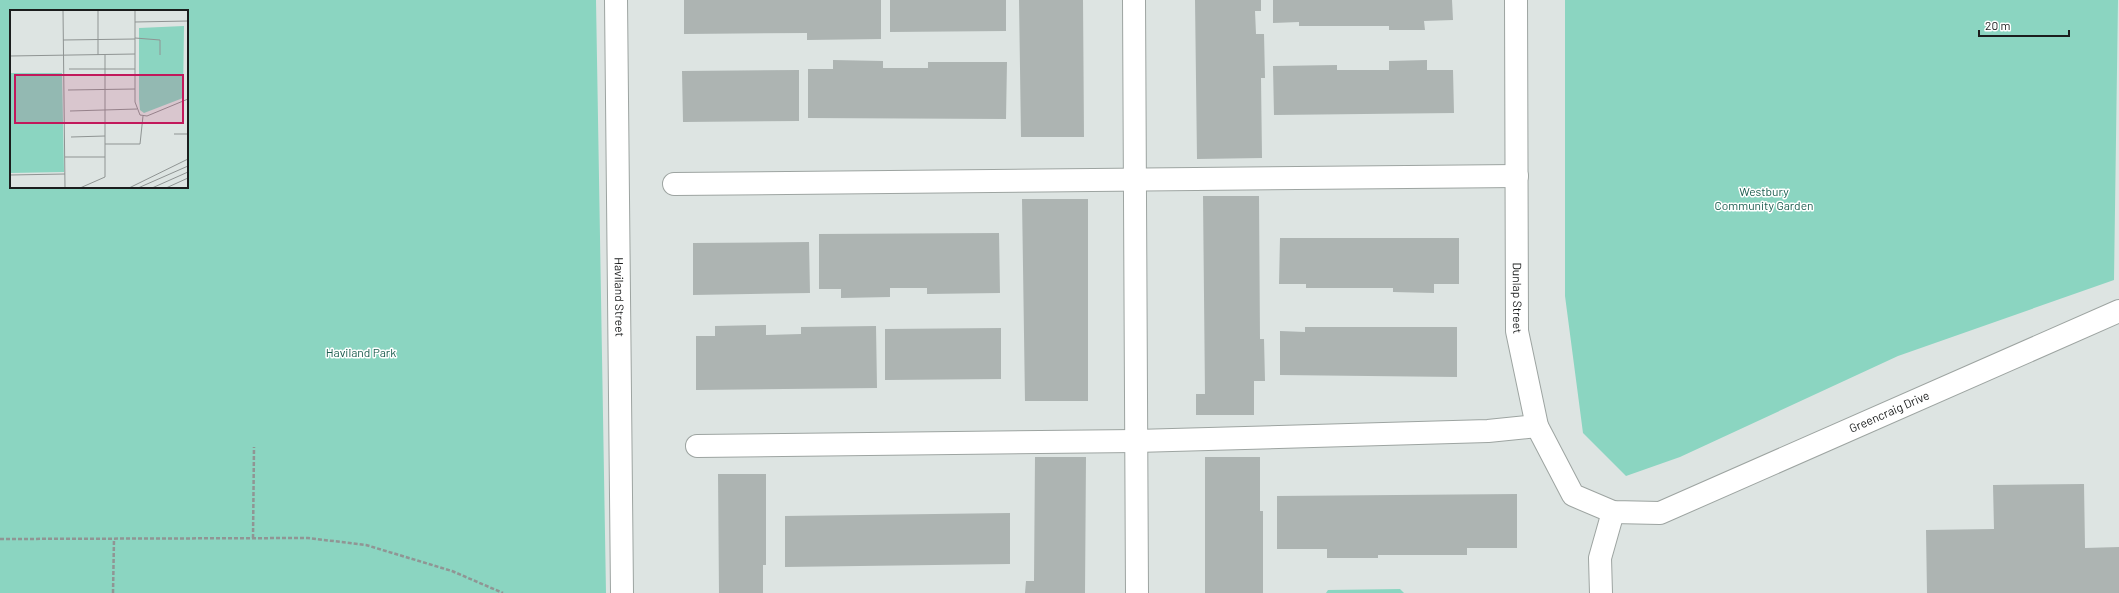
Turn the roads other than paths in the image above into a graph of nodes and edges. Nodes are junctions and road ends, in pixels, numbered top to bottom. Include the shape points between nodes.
1 (616, 0) edge
2 (1134, 0) edge
3 (1516, 0) edge
4 (1517, 176) junction
5 (1135, 179) junction
6 (674, 184) dead end
7 (2118, 318) edge
8 (1537, 426) junction
9 (1136, 441) junction
10 (697, 446) dead end
11 (1613, 512) junction
12 (1660, 513) joint
13 (622, 593) edge
14 (1137, 593) edge
15 (1601, 593) edge

1 - 13 street, Haviland Street
2 - 5 street
3 - 4 street, Dunlap Street
4 - 5 street
4 - 8 street, Dunlap Street via 1517,331
5 - 6 street
5 - 9 street
7 - 12 street, Greencraig Drive
8 - 9 street via 1480,431
8 - 11 street, Dunlap Street via 1573,495
9 - 10 street
9 - 14 street
11 - 12 street, Dunlap Street
11 - 15 street via 1600,558

